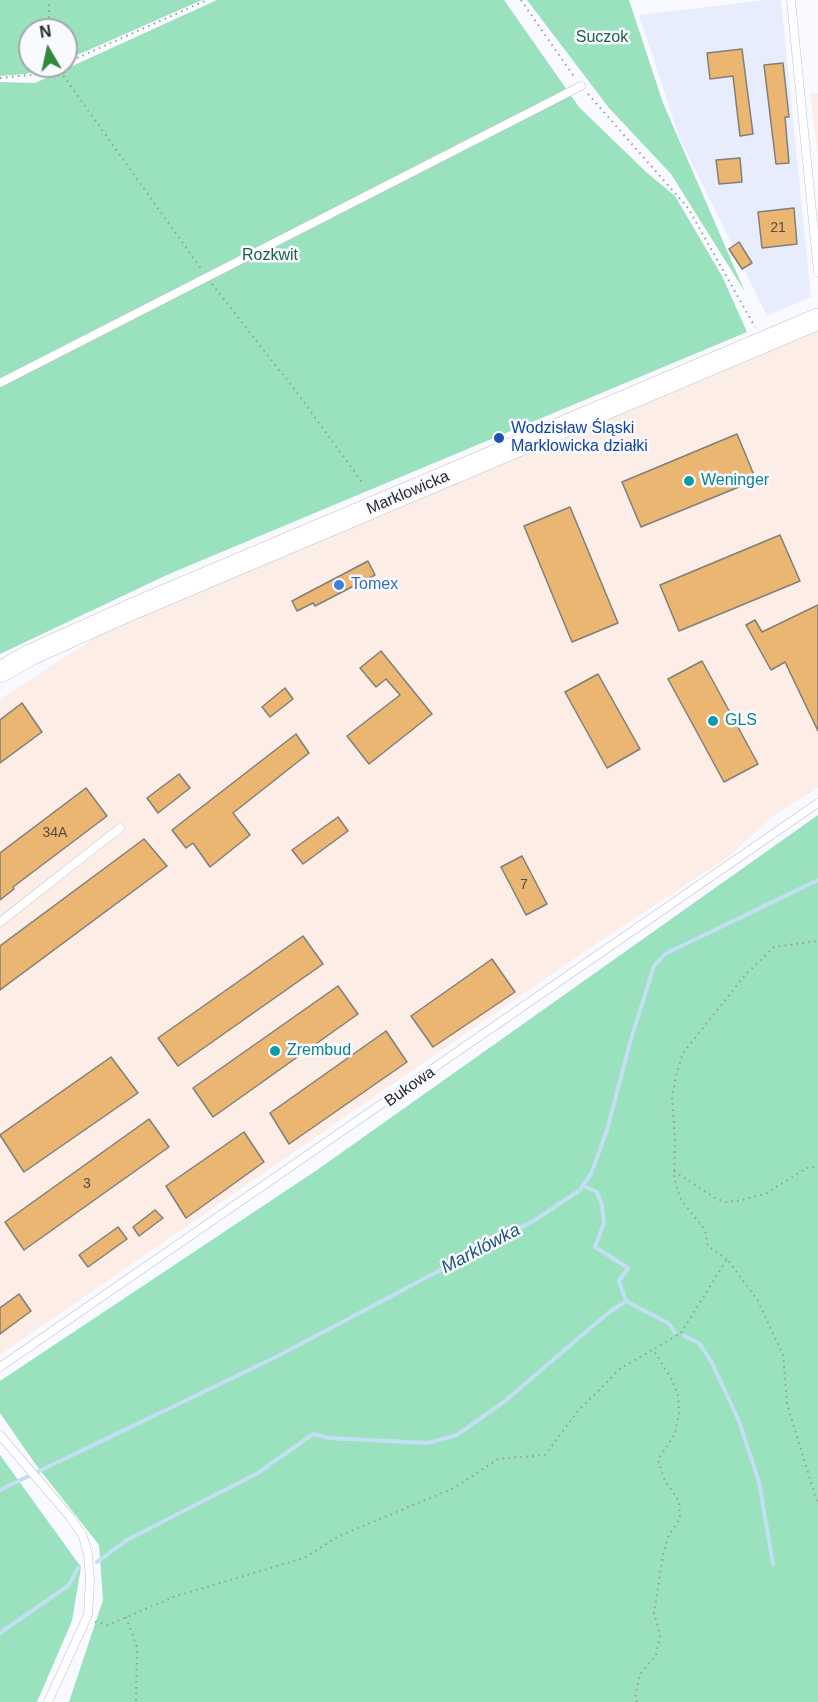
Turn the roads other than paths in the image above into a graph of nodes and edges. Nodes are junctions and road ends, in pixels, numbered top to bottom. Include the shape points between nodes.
1 (791, 0) edge
2 (581, 86) road end
3 (818, 272) edge
4 (818, 319) edge
5 (0, 383) edge
6 (0, 672) edge
7 (818, 803) edge
8 (120, 828) dead end
9 (0, 922) edge
10 (0, 1367) edge
11 (0, 1435) edge
12 (48, 1702) edge

1 - 3 lane
2 - 5 lane
4 - 6 main road, Marklowicka via 130,610
7 - 10 lane, Bukowa
8 - 9 lane
11 - 12 lane via 83,1536 90,1579 88,1615

